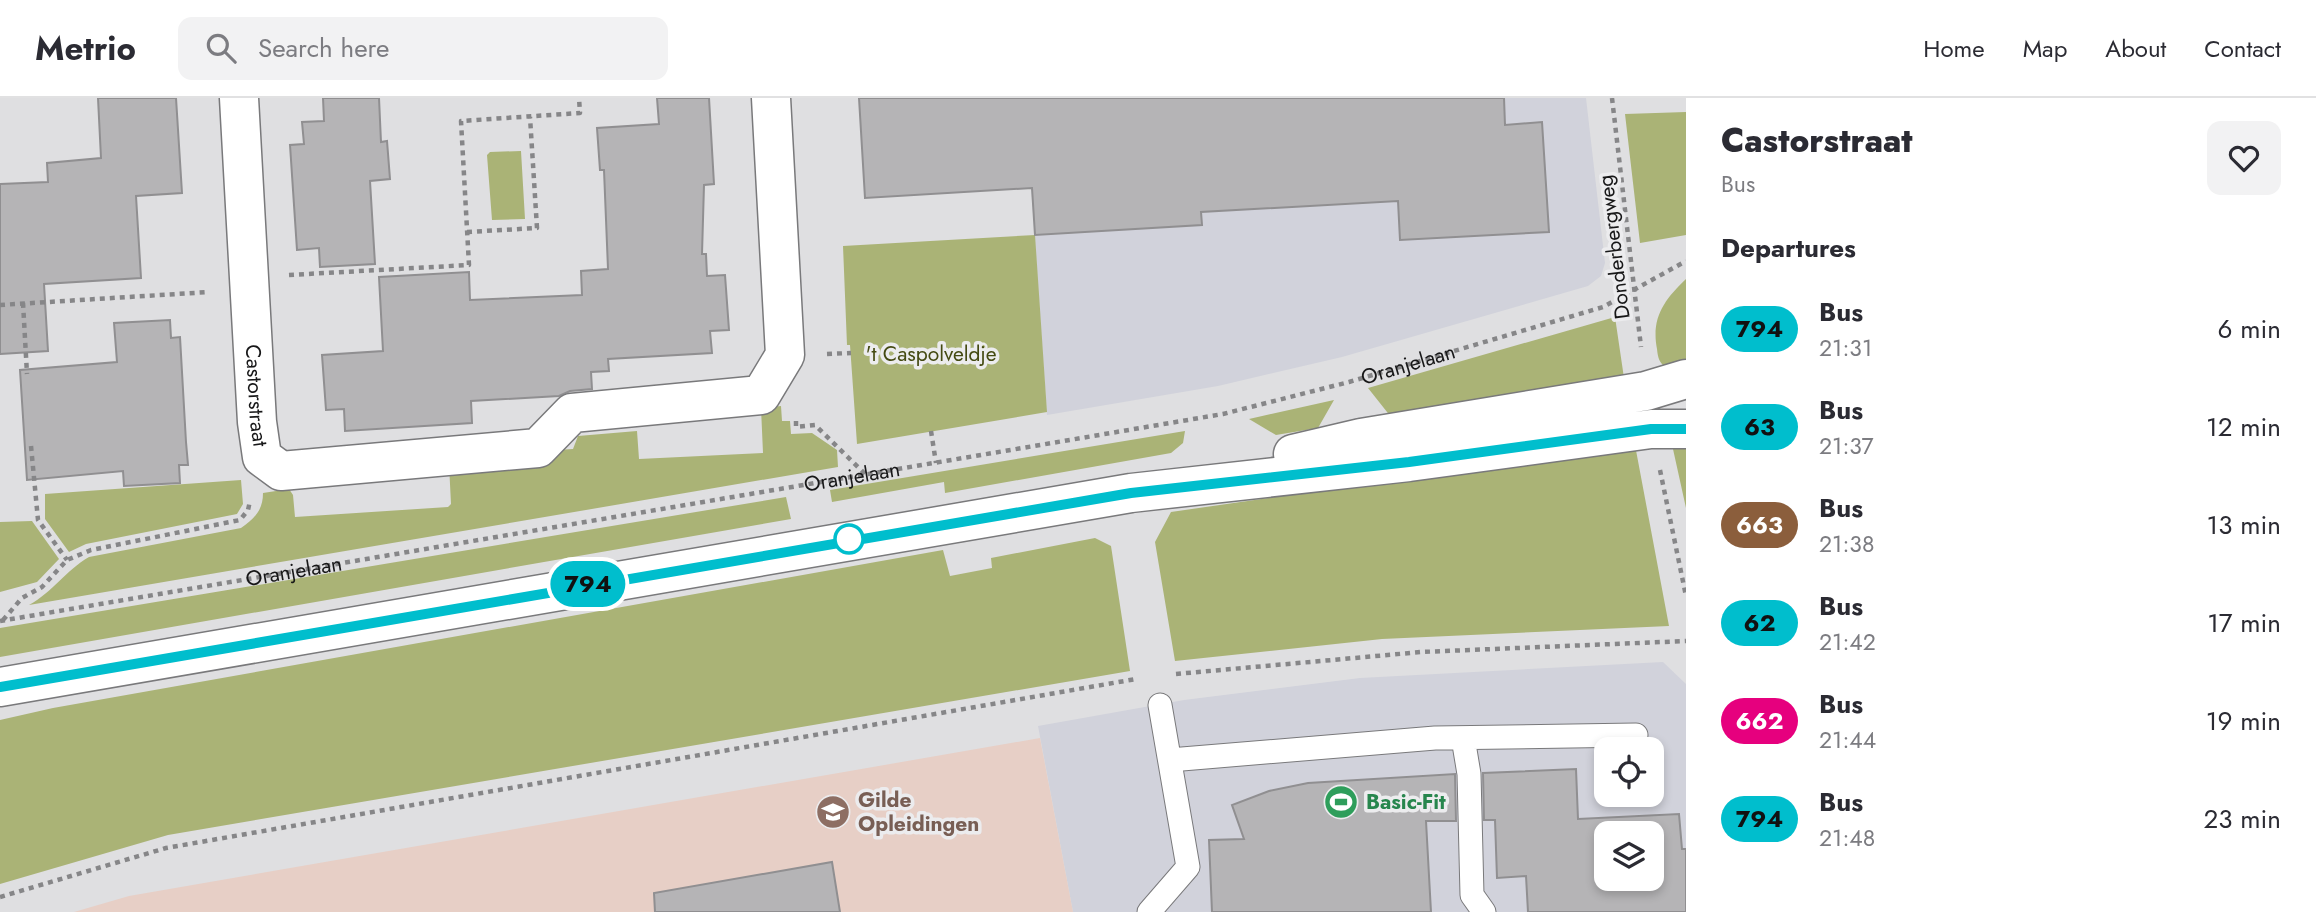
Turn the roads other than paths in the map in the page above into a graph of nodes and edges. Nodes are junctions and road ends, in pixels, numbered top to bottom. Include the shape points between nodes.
1 (239, 98) edge
2 (771, 98) edge
3 (1686, 379) edge
4 (1669, 429) edge
5 (1131, 493) junction
6 (0, 687) edge
7 (1160, 705) dead end
8 (1636, 735) dead end
9 (1463, 738) junction
10 (1170, 760) junction
11 (1149, 912) edge
12 (1484, 912) edge

1 - 2 street, Castorstraat via 257,422 262,457 281,471 538,448 572,413 761,395 785,355
3 - 5 street via 1646,391 1361,438
4 - 5 street
5 - 6 street
7 - 10 lane
8 - 9 lane
9 - 10 lane
9 - 12 lane via 1469,774 1472,895
10 - 11 lane via 1188,867

